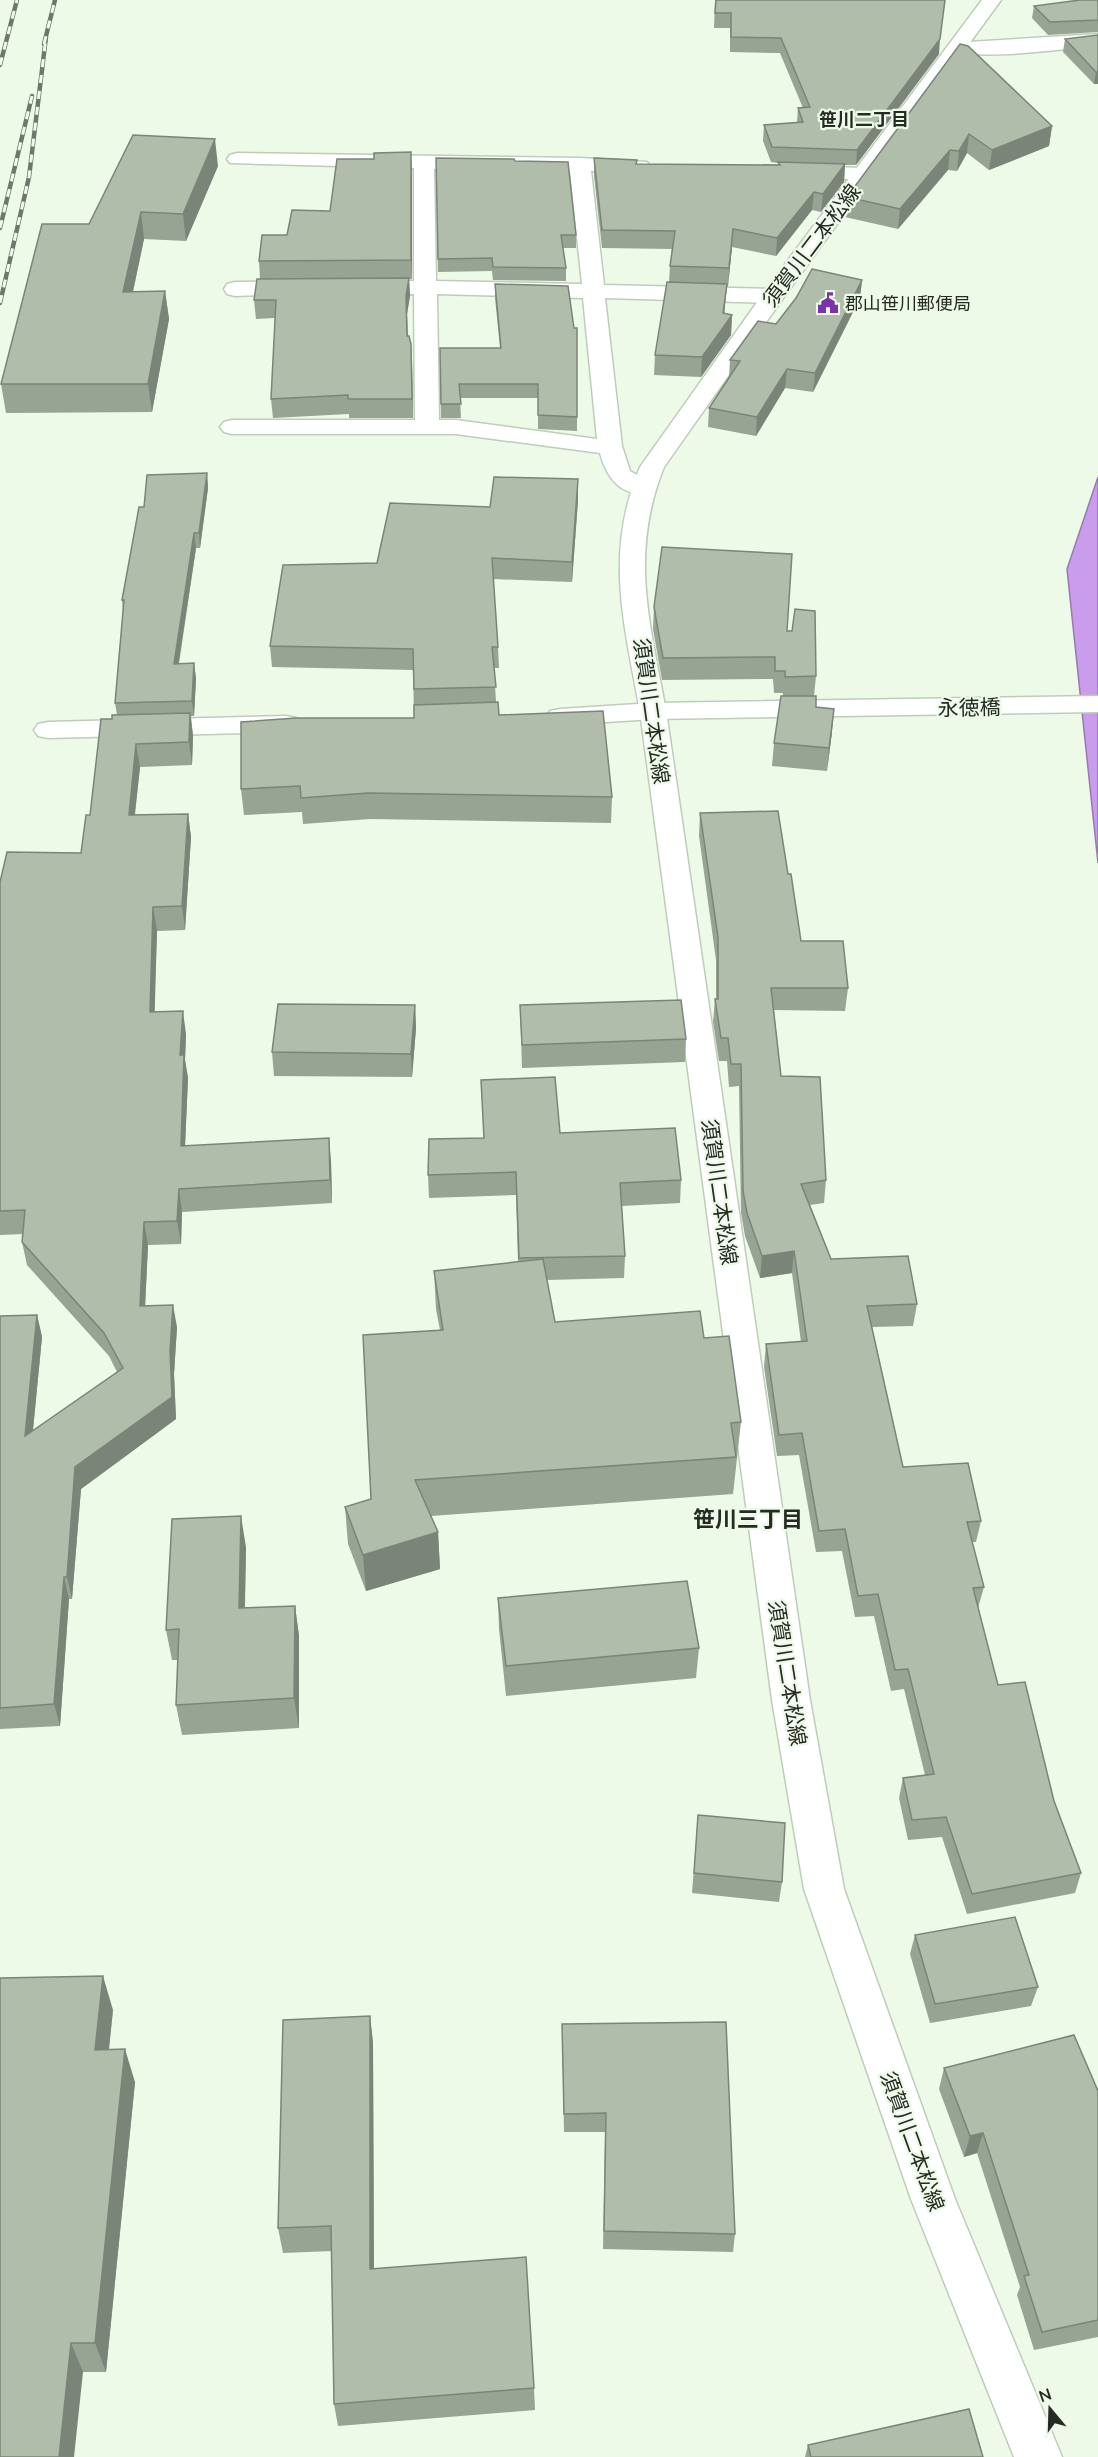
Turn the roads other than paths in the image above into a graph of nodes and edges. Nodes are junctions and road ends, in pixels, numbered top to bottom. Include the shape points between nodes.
1 (992, 0) edge
2 (1098, 40) edge
3 (958, 47) junction
4 (237, 159) dead end
5 (424, 162) junction
6 (580, 164) junction
7 (658, 166) edge
8 (783, 171) edge
9 (864, 174) junction
10 (424, 287) junction
11 (318, 288) edge
12 (341, 288) edge
13 (235, 289) dead end
14 (594, 292) junction
15 (772, 296) junction
16 (232, 427) dead end
17 (427, 427) junction
18 (610, 446) junction
19 (641, 487) junction
20 (1098, 704) edge
21 (653, 711) junction
22 (536, 717) edge
23 (310, 723) edge
24 (48, 730) dead end
25 (1038, 2457) edge

1 - 3 street, 須賀川二本松線
2 - 3 street
3 - 9 street, 須賀川二本松線
4 - 5 street
5 - 6 street
5 - 10 street
6 - 7 street
6 - 14 street
8 - 9 street
9 - 15 street, 須賀川二本松線
10 - 12 street
10 - 14 street
10 - 17 street
11 - 13 street
14 - 15 street
14 - 18 street
15 - 19 street, 須賀川二本松線
16 - 17 street
17 - 18 street
18 - 19 street via 617,474
19 - 21 street, 須賀川二本松線 via 634,514 631,576
20 - 21 street, 永徳橋
21 - 22 street, 永徳橋
21 - 25 street, 須賀川二本松線 via 791,1700 824,1889 933,2199
23 - 24 street

